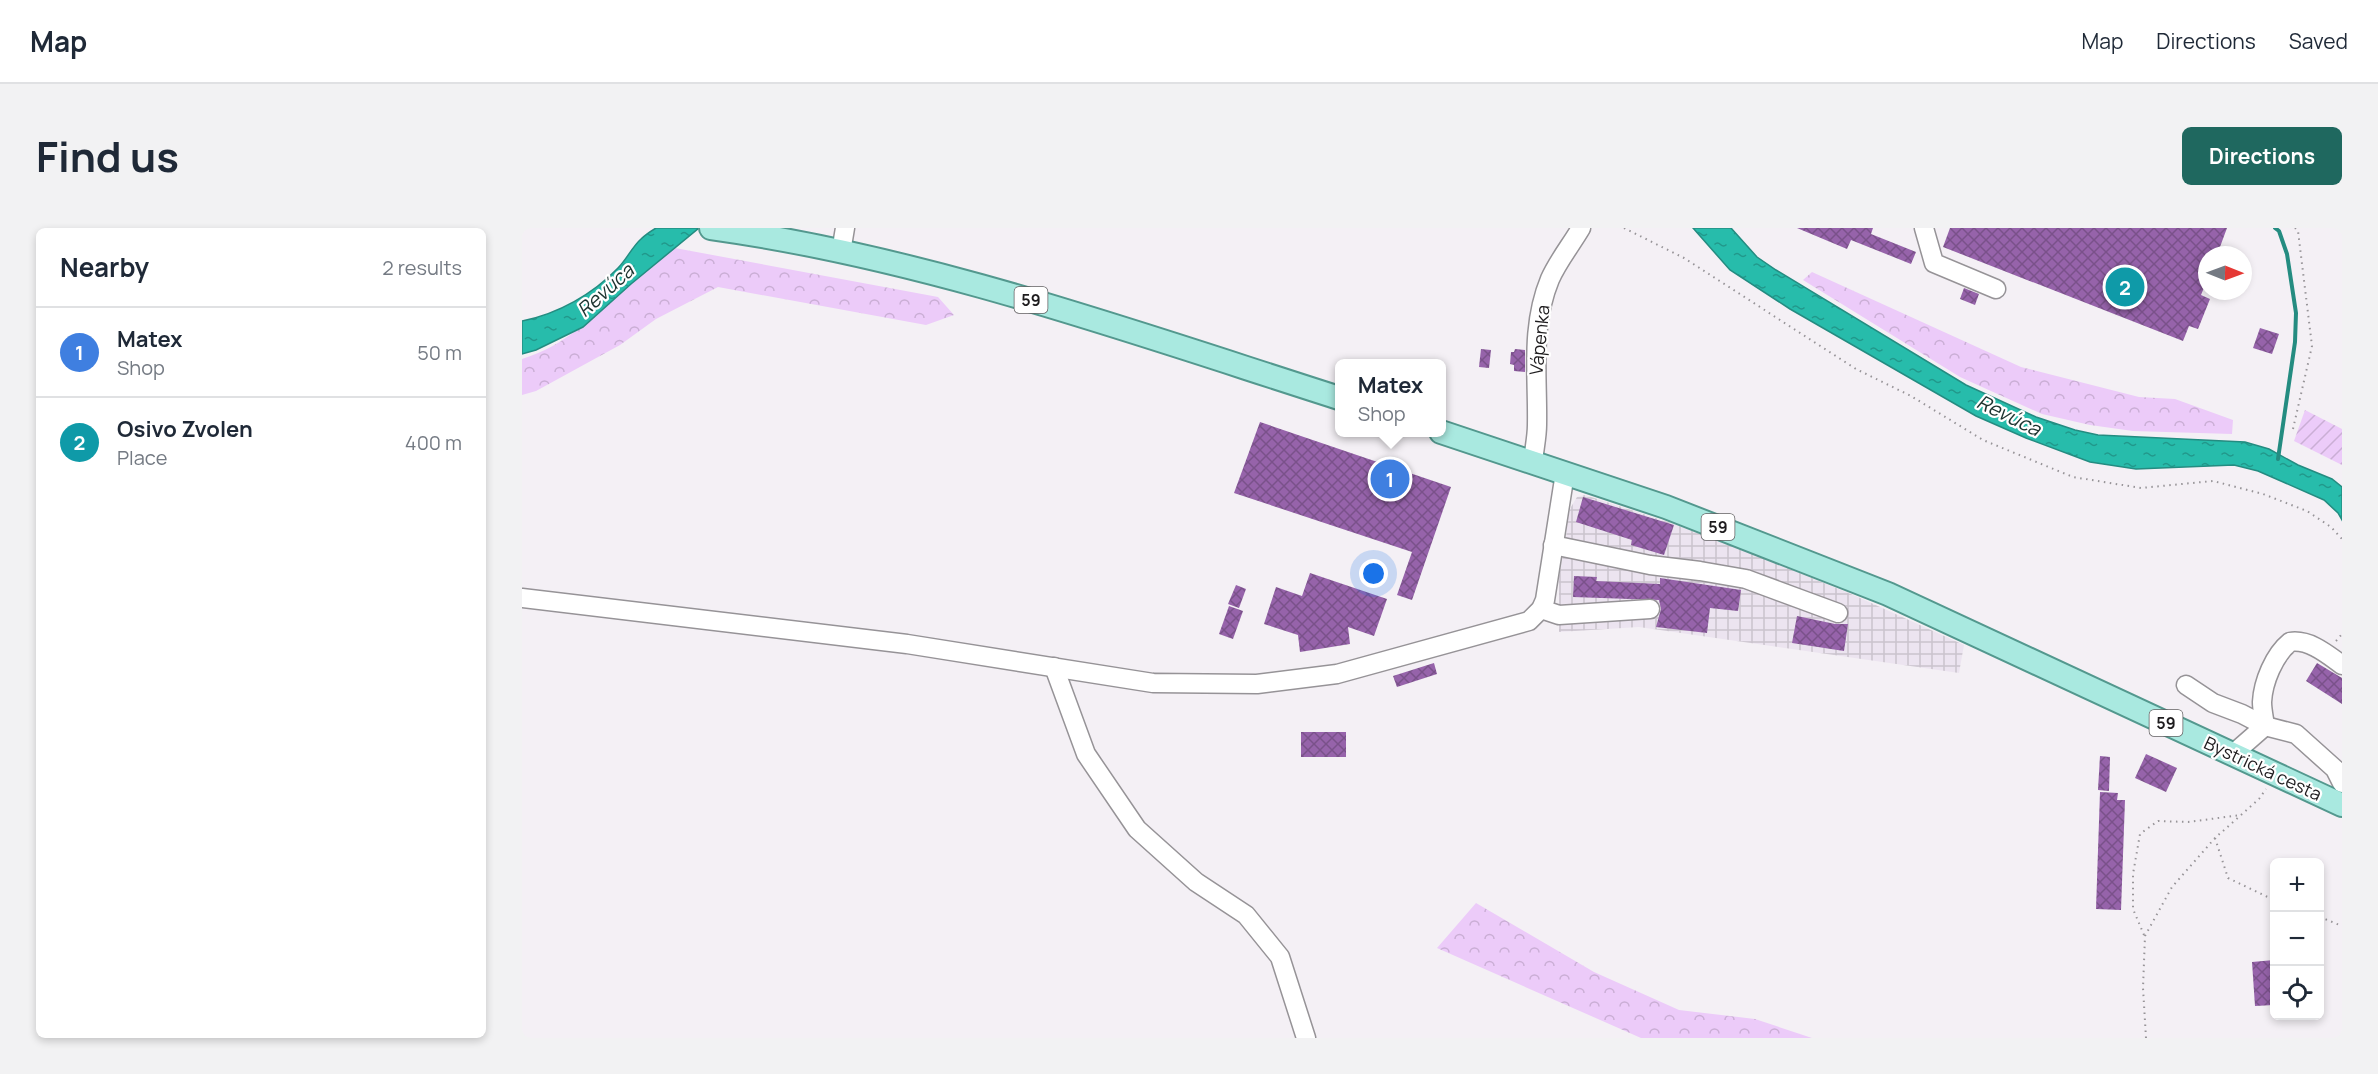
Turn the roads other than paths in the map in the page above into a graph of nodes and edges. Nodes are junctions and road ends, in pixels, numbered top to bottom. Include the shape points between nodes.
1 (711, 228) edge
2 (845, 228) edge
3 (1581, 228) edge
4 (1924, 228) edge
5 (716, 229) edge
6 (767, 233) edge
7 (841, 252) junction
8 (1996, 289) dead end
9 (1335, 397) edge
10 (1446, 434) edge
11 (1533, 462) junction
12 (1565, 472) junction
13 (1553, 545) junction
14 (522, 598) edge
15 (1541, 609) junction
16 (1650, 609) dead end
17 (1838, 613) dead end
18 (2342, 664) edge
19 (1054, 667) junction
20 (2186, 685) dead end
21 (2265, 726) junction
22 (2233, 754) junction
23 (2342, 783) edge
24 (2342, 805) edge
25 (1306, 1038) edge

1 - 5 main road, 59
2 - 7 street
3 - 11 street, Vápenka via 1551,278 1544,298 1536,340 1537,426
4 - 8 street via 1934,263
5 - 6 main road, 59
6 - 7 main road, 59
7 - 9 main road, 59 via 1038,302
10 - 11 main road, 59
11 - 12 main road, 59
12 - 13 street
12 - 22 main road, Bystrická cesta / 59 via 1827,570 1989,640
13 - 15 street
13 - 17 street via 1746,579
14 - 19 street via 907,644
15 - 16 street via 1558,615
15 - 19 street via 1529,621 1337,674 1257,684 1153,683
18 - 21 street via 2299,640 2289,642 2276,657 2265,686
19 - 25 street via 1086,753 1137,829 1196,882 1246,915 1280,957
20 - 21 street via 2213,703
21 - 22 street
21 - 23 street via 2296,734 2335,769
22 - 24 main road, Bystrická cesta / 59

